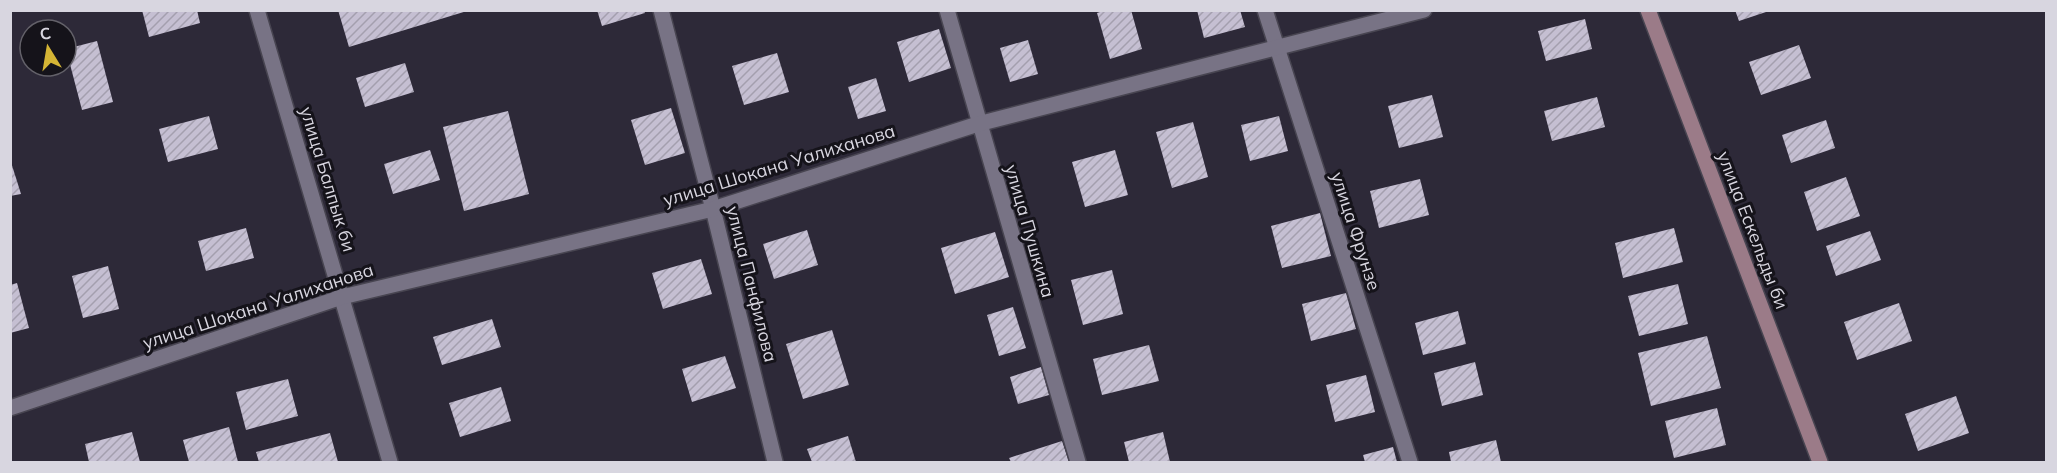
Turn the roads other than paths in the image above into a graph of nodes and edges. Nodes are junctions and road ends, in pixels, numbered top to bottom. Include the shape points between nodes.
1 (257, 10) edge
2 (661, 10) edge
3 (947, 10) edge
4 (1265, 10) edge
5 (1424, 10) edge
6 (1648, 10) edge
7 (1277, 48) junction
8 (978, 124) junction
9 (713, 209) junction
10 (342, 297) junction
11 (10, 408) edge
12 (390, 462) edge
13 (775, 462) edge
14 (1078, 462) edge
15 (1410, 462) edge
16 (1821, 462) edge

1 - 10 street, улица Балпык би
2 - 9 street, улица Панфилова
3 - 8 street, улица Пушкина
4 - 7 street, улица Фрунзе
5 - 7 street, улица Шокана Уалиханова
6 - 16 street, улица Ескельды би
7 - 8 street, улица Шокана Уалиханова
7 - 15 street, улица Фрунзе
8 - 9 street, улица Шокана Уалиханова
8 - 14 street, улица Пушкина
9 - 10 street, улица Шокана Уалиханова
9 - 13 street, улица Панфилова
10 - 11 street, улица Шокана Уалиханова
10 - 12 street, улица Балпык би

